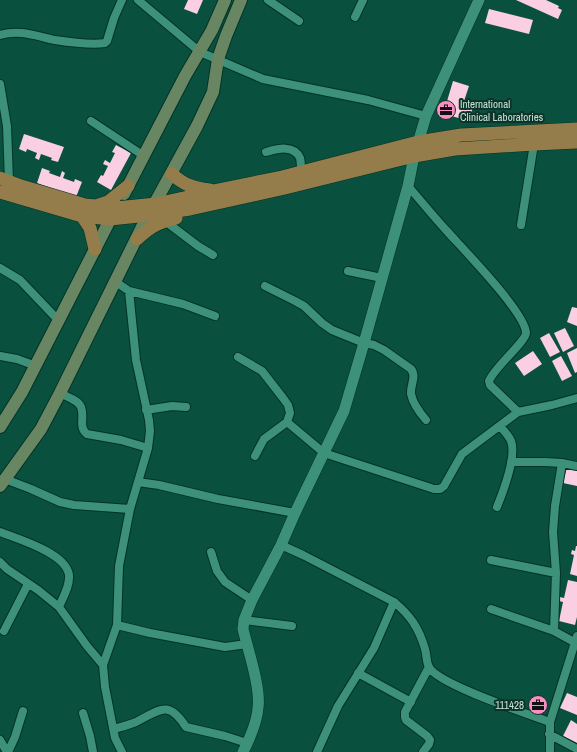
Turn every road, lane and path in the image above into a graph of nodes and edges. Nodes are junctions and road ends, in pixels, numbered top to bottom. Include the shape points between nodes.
1 (122, 0) edge
2 (138, 0) edge
3 (225, 0) edge
4 (241, 0) edge
5 (268, 0) edge
6 (363, 0) edge
7 (479, 0) edge
8 (355, 17) dead end
9 (299, 21) dead end
10 (0, 35) edge
11 (200, 52) junction
12 (218, 59) junction
13 (0, 86) edge
14 (426, 116) junction
15 (91, 121) dead end
16 (577, 128) edge
17 (418, 142) junction
18 (577, 142) edge
19 (534, 144) junction
20 (266, 152) dead end
21 (144, 156) junction
22 (414, 156) junction
23 (301, 171) junction
24 (172, 174) junction
25 (4, 180) edge
26 (128, 186) junction
27 (408, 186) junction
28 (0, 192) edge
29 (215, 197) junction
30 (156, 204) junction
31 (94, 206) junction
32 (113, 214) junction
33 (149, 215) junction
34 (82, 216) junction
35 (165, 221) junction
36 (521, 225) dead end
37 (137, 239) junction
38 (95, 249) junction
39 (213, 254) dead end
40 (0, 268) edge
41 (348, 271) dead end
42 (382, 278) junction
43 (116, 282) junction
44 (265, 286) dead end
45 (129, 290) junction
46 (215, 316) dead end
47 (58, 321) junction
48 (364, 343) junction
49 (0, 356) edge
50 (238, 357) dead end
51 (36, 366) junction
52 (60, 393) junction
53 (577, 398) edge
54 (186, 407) dead end
55 (146, 410) junction
56 (518, 412) junction
57 (426, 420) dead end
58 (287, 422) junction
59 (500, 426) junction
60 (0, 427) edge
61 (148, 448) junction
62 (324, 453) junction
63 (255, 456) dead end
64 (511, 462) junction
65 (562, 463) junction
66 (577, 466) edge
67 (2, 482) edge
68 (138, 482) junction
69 (497, 507) dead end
70 (130, 509) junction
71 (295, 513) junction
72 (0, 532) edge
73 (281, 545) junction
74 (211, 552) dead end
75 (491, 560) dead end
76 (0, 562) edge
77 (556, 573) junction
78 (28, 584) junction
79 (252, 600) junction
80 (394, 602) junction
81 (59, 607) junction
82 (491, 610) dead end
83 (244, 620) junction
84 (117, 625) junction
85 (292, 626) dead end
86 (4, 631) dead end
87 (554, 631) junction
88 (576, 639) edge
89 (247, 644) junction
90 (103, 665) junction
91 (429, 667) junction
92 (358, 673) junction
93 (411, 702) junction
94 (23, 711) dead end
95 (83, 713) dead end
96 (550, 722) junction
97 (114, 729) junction
98 (549, 734) junction
99 (0, 740) edge
100 (245, 748) edge
101 (577, 749) edge
102 (8, 752) edge
103 (93, 752) edge
104 (122, 752) edge
105 (317, 752) edge
106 (423, 752) edge
107 (550, 752) edge

1 - 10 street via 104,43 57,40 23,32
2 - 11 street
3 - 11 main road
4 - 12 main road
5 - 9 street
6 - 8 street
7 - 14 street
11 - 12 street
11 - 21 main road
12 - 14 street via 270,81 368,100
12 - 24 main road via 213,92
13 - 25 street via 7,126
14 - 17 street
15 - 21 street
16 - 17 main road via 461,135
17 - 22 street
17 - 23 main road
18 - 19 main road
19 - 22 main road via 454,149
19 - 36 street
20 - 23 street via 291,149 300,159
21 - 26 main road
22 - 27 street
22 - 29 main road via 358,170
23 - 29 main road
24 - 29 main road via 181,182
24 - 30 main road
25 - 31 main road
26 - 31 main road via 108,202
26 - 32 main road
27 - 42 street
27 - 56 street via 482,269 525,328 524,340 504,359 489,381 490,385
28 - 34 main road
29 - 30 main road
29 - 33 main road via 190,209
29 - 35 main road via 202,212
30 - 32 main road
30 - 33 main road
31 - 32 main road
32 - 33 main road
32 - 34 main road
32 - 38 main road
33 - 37 main road
34 - 38 main road via 90,228
35 - 37 main road via 152,226
35 - 39 street
37 - 43 main road
38 - 47 main road
40 - 47 street via 20,280
41 - 42 street
42 - 48 street
43 - 45 street
43 - 52 main road
44 - 48 street via 304,306 332,330
45 - 46 street via 183,304
45 - 55 street via 136,360
47 - 51 main road
48 - 57 street via 384,350 414,372 412,396
48 - 62 street via 344,411
49 - 51 street
50 - 58 street via 262,371 283,398 290,413
51 - 60 main road
52 - 61 street via 81,408 83,431 87,434
52 - 67 main road via 41,429
53 - 56 street
54 - 55 street via 172,406
55 - 61 street via 150,431
56 - 59 street
58 - 62 street
58 - 63 street via 264,439
59 - 62 street via 462,454 440,489
59 - 64 street via 511,439
61 - 68 street
62 - 71 street
64 - 65 street
64 - 69 street via 505,489
65 - 66 street
65 - 77 street via 553,532
67 - 70 street via 31,489 60,502 74,505
68 - 70 street
68 - 71 street
70 - 84 street via 119,566
71 - 73 street
72 - 81 street via 44,550 67,568 68,583
73 - 79 street
73 - 80 street
74 - 79 street via 216,571 226,582
75 - 77 street
76 - 78 street
77 - 87 street
78 - 81 street
78 - 86 street
79 - 83 street
80 - 91 street via 407,613 417,627
80 - 92 street via 374,648
81 - 90 street
82 - 87 street
83 - 85 street
83 - 89 street via 243,629
84 - 89 street via 224,647
84 - 90 street
87 - 88 street
88 - 96 street
89 - 100 street via 259,694 259,707 256,722
90 - 97 street
91 - 93 street
91 - 96 street via 443,680
92 - 93 street
92 - 105 street via 338,706
93 - 106 street via 406,712 406,720 430,740
94 - 102 street
95 - 103 street
96 - 98 street
97 - 100 street via 165,709 178,715 186,727 225,736
97 - 104 street via 115,738
98 - 101 street
98 - 107 street
99 - 102 street

